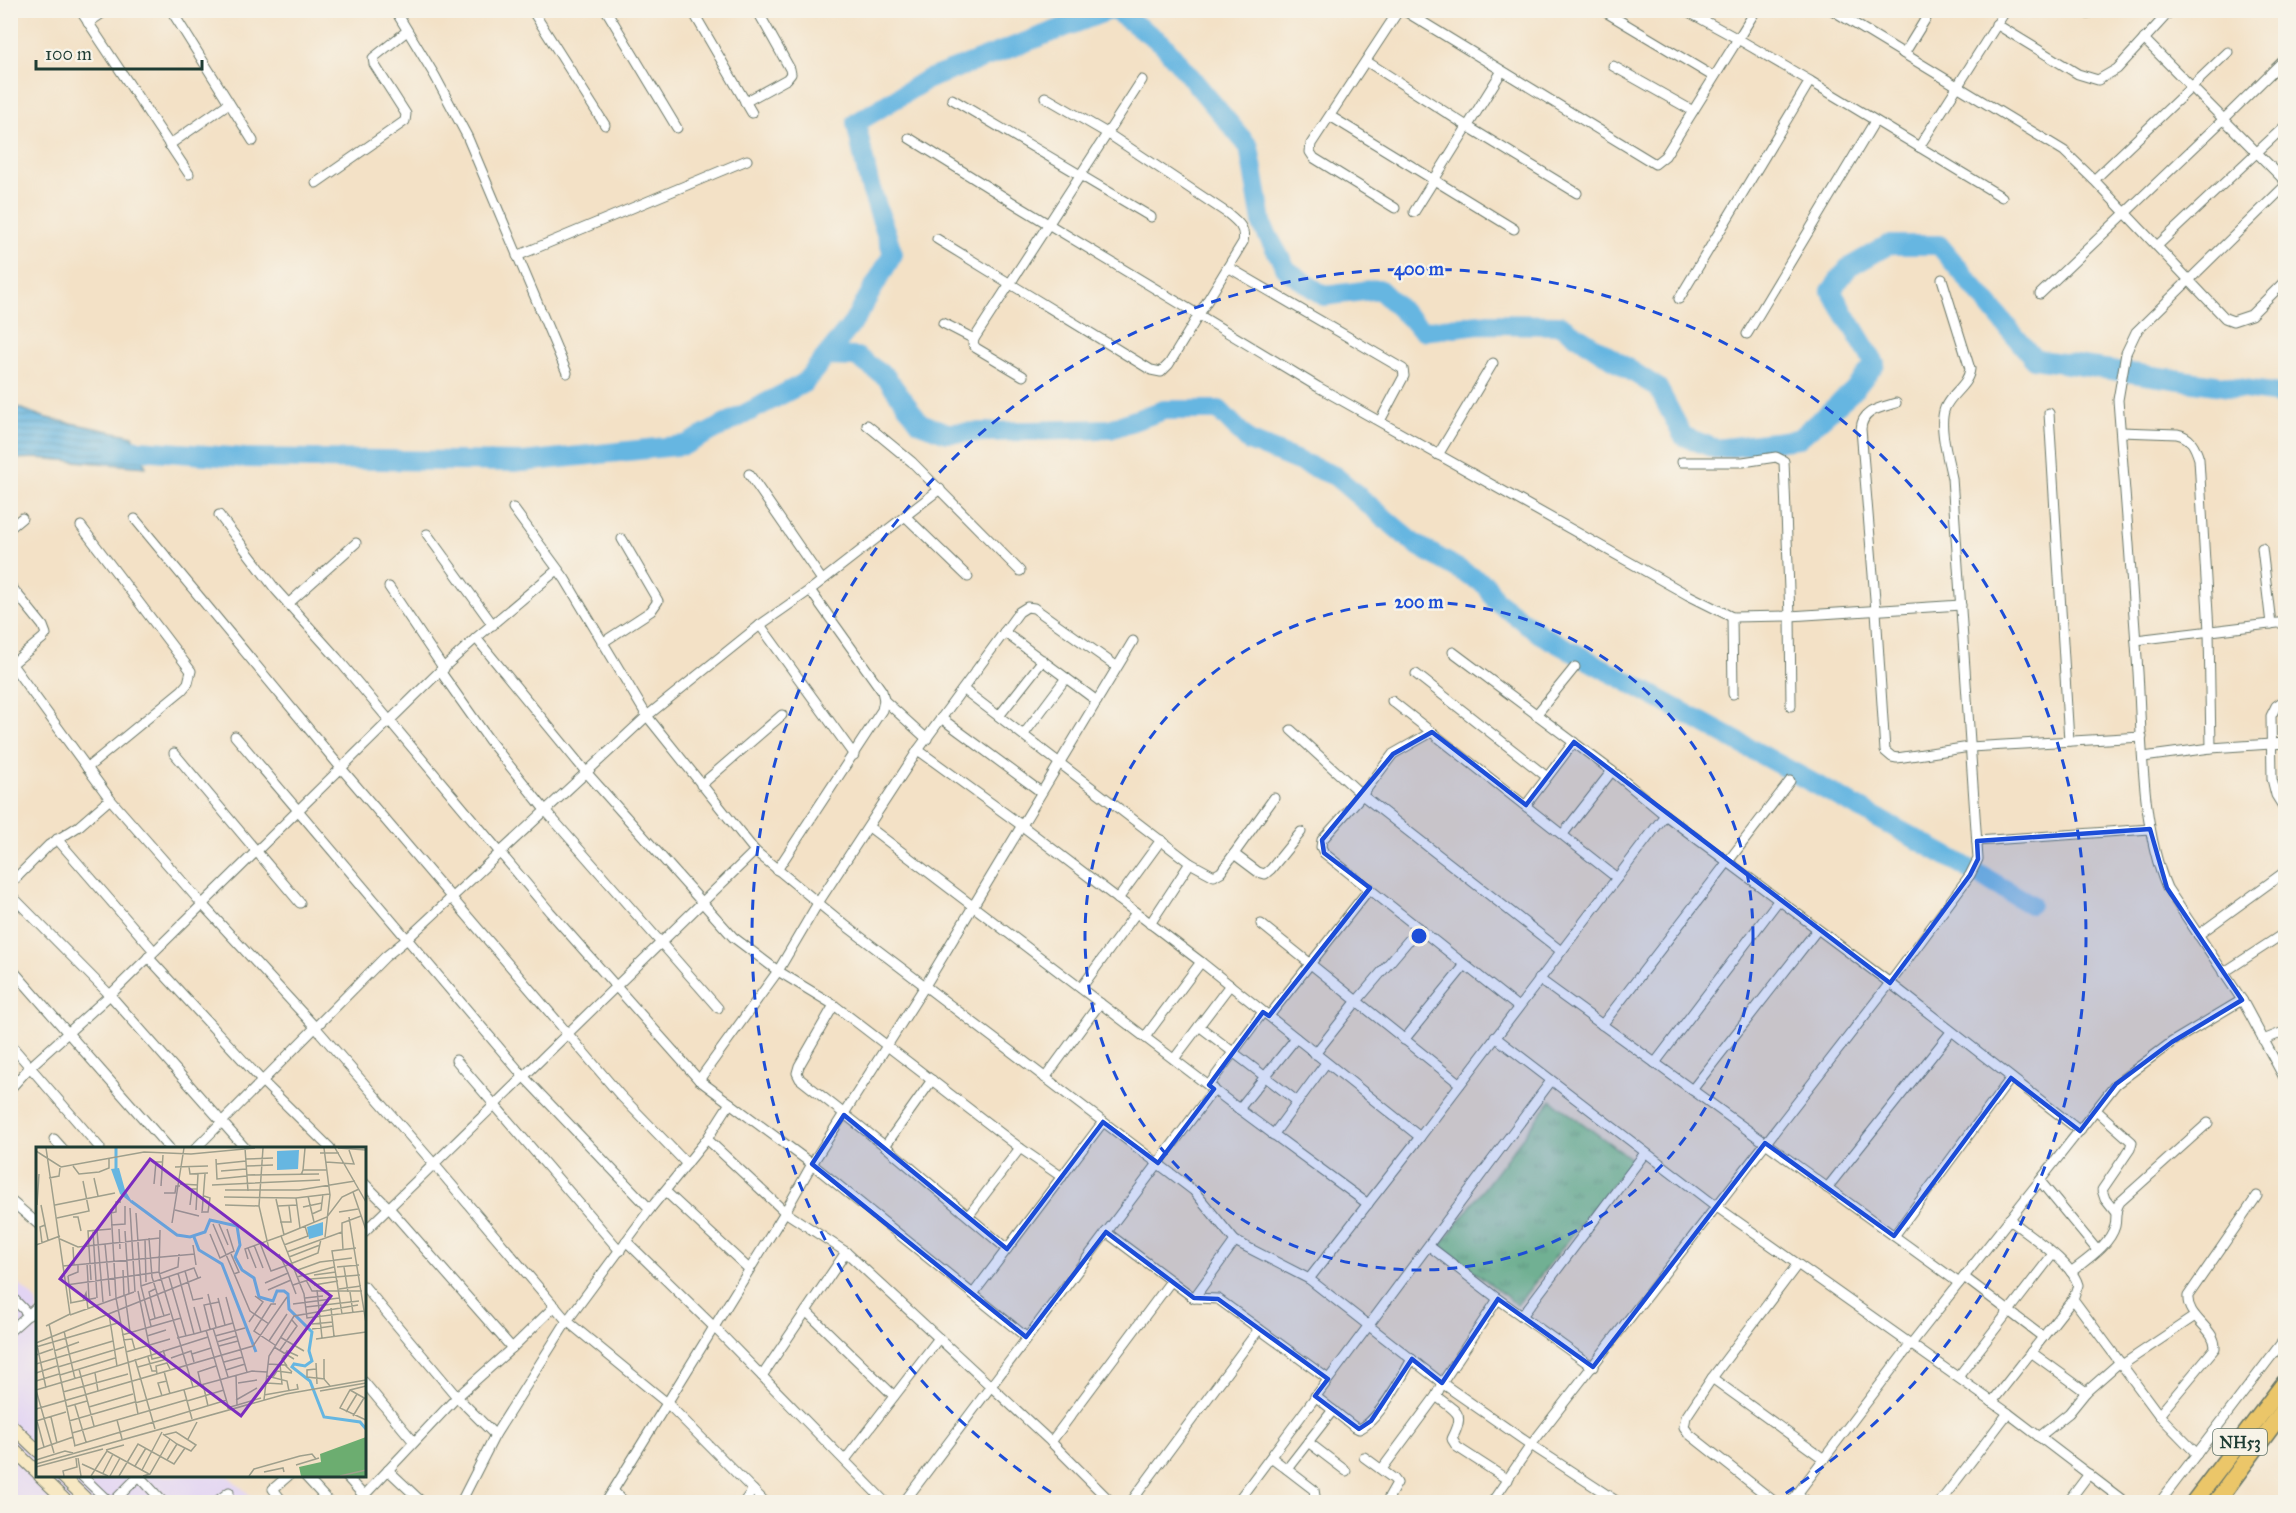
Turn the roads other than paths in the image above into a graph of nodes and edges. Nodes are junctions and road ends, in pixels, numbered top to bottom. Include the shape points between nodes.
1 (80, 10) edge
2 (107, 10) edge
3 (171, 10) edge
4 (395, 10) edge
5 (532, 10) edge
6 (606, 10) edge
7 (692, 10) edge
8 (757, 10) edge
9 (1401, 10) edge
10 (1602, 10) edge
11 (1685, 10) edge
12 (1832, 10) edge
13 (1855, 10) edge
14 (1931, 10) edge
15 (2006, 10) edge
16 (2171, 10) edge
17 (1755, 11) edge
18 (1849, 20) junction
19 (88, 23) junction
20 (1996, 24) junction
21 (407, 30) junction
22 (1738, 39) junction
23 (2145, 39) junction
24 (2228, 52) dead end
25 (1904, 54) junction
26 (2286, 58) edge
27 (1366, 61) junction
28 (1613, 66) dead end
29 (1502, 71) junction
30 (1714, 77) junction
31 (1142, 80) dead end
32 (1810, 81) junction
33 (1956, 87) junction
34 (2192, 87) junction
35 (1045, 97) dead end
36 (952, 99) dead end
37 (745, 102) junction
38 (229, 103) junction
39 (1693, 111) junction
40 (752, 114) dead end
41 (1330, 116) junction
42 (2224, 119) junction
43 (1875, 120) junction
44 (604, 125) dead end
45 (2286, 125) edge
46 (1467, 126) junction
47 (677, 128) dead end
48 (1107, 133) junction
49 (909, 138) dead end
50 (253, 141) dead end
51 (169, 145) junction
52 (1919, 147) junction
53 (2256, 153) junction
54 (747, 160) dead end
55 (189, 174) dead end
56 (1079, 175) junction
57 (2094, 180) junction
58 (1433, 181) junction
59 (315, 183) dead end
60 (2286, 183) edge
61 (1577, 193) dead end
62 (2002, 197) dead end
63 (1395, 208) dead end
64 (1413, 212) dead end
65 (2124, 213) junction
66 (1151, 217) dead end
67 (1047, 224) junction
68 (1514, 229) dead end
69 (937, 239) dead end
70 (2157, 246) junction
71 (518, 256) junction
72 (1228, 267) junction
73 (1942, 279) dead end
74 (2188, 280) junction
75 (2286, 280) edge
76 (1009, 285) junction
77 (2040, 294) dead end
78 (1679, 299) dead end
79 (1198, 315) junction
80 (943, 323) dead end
81 (1747, 334) dead end
82 (974, 339) junction
83 (1493, 363) dead end
84 (567, 373) dead end
85 (1023, 376) dead end
86 (1896, 403) dead end
87 (2049, 413) dead end
88 (1380, 422) junction
89 (867, 425) dead end
90 (2121, 432) junction
91 (1438, 455) junction
92 (1682, 462) dead end
93 (749, 474) dead end
94 (940, 489) junction
95 (513, 508) dead end
96 (219, 515) dead end
97 (905, 516) junction
98 (22, 519) dead end
99 (135, 519) dead end
100 (81, 526) dead end
101 (10, 528) edge
102 (426, 534) dead end
103 (622, 539) dead end
104 (356, 543) dead end
105 (2262, 548) dead end
106 (557, 570) junction
107 (1020, 571) dead end
108 (968, 577) dead end
109 (822, 580) junction
110 (10, 585) edge
111 (389, 587) dead end
112 (810, 590) junction
113 (288, 604) junction
114 (1961, 605) junction
115 (1876, 611) junction
116 (1791, 616) junction
117 (1732, 617) junction
118 (2286, 622) edge
119 (2271, 624) junction
120 (493, 625) junction
121 (760, 625) junction
122 (2209, 631) junction
123 (1004, 632) junction
124 (476, 638) junction
125 (2136, 640) junction
126 (1133, 641) dead end
127 (602, 643) junction
128 (1453, 652) dead end
129 (1043, 660) junction
130 (11, 663) edge
131 (1116, 666) junction
132 (1575, 667) dead end
133 (442, 670) junction
134 (1416, 674) dead end
135 (1066, 678) junction
136 (963, 689) junction
137 (1733, 694) dead end
138 (2286, 699) edge
139 (884, 700) junction
140 (1097, 701) junction
141 (1392, 701) dead end
142 (1791, 706) dead end
143 (782, 715) dead end
144 (1536, 715) junction
145 (647, 716) junction
146 (999, 716) junction
147 (941, 718) junction
148 (389, 722) junction
149 (1292, 730) dead end
150 (1432, 732) junction
151 (1024, 734) junction
152 (235, 736) dead end
153 (2142, 736) junction
154 (927, 739) junction
155 (2069, 741) junction
156 (1574, 742) junction
157 (2286, 743) edge
158 (2272, 744) junction
159 (1970, 747) junction
160 (2211, 748) junction
161 (918, 750) junction
162 (174, 753) dead end
163 (854, 755) junction
164 (2144, 757) junction
165 (1060, 761) junction
166 (87, 768) junction
167 (341, 768) junction
168 (1612, 771) junction
169 (586, 772) junction
170 (1547, 777) junction
171 (1790, 781) dead end
172 (700, 785) junction
173 (1041, 792) junction
174 (1362, 795) junction
175 (1274, 798) dead end
176 (110, 800) junction
177 (1526, 805) junction
178 (298, 810) junction
179 (545, 810) junction
180 (2286, 811) edge
181 (1665, 815) junction
182 (1021, 825) junction
183 (869, 827) junction
184 (2150, 829) junction
185 (1301, 832) dead end
186 (1563, 834) junction
187 (57, 839) junction
188 (1161, 840) junction
189 (1977, 841) junction
190 (255, 851) junction
191 (755, 851) junction
192 (500, 852) junction
193 (1234, 854) junction
194 (1190, 863) junction
195 (1728, 863) junction
196 (777, 870) junction
197 (2286, 871) edge
198 (1617, 878) junction
199 (10, 884) edge
200 (1370, 888) junction
201 (10, 894) edge
202 (452, 898) junction
203 (1118, 899) junction
204 (1778, 901) junction
205 (300, 903) dead end
206 (702, 903) junction
207 (818, 903) junction
208 (202, 904) junction
209 (974, 906) junction
210 (1136, 913) junction
211 (1150, 924) junction
212 (1261, 924) dead end
213 (1419, 928) junction
214 (1817, 930) junction
215 (2286, 932) edge
216 (2198, 935) junction
217 (406, 940) junction
218 (662, 942) junction
219 (1561, 951) junction
220 (151, 954) junction
221 (1201, 962) junction
222 (1310, 965) junction
223 (1465, 965) junction
224 (10, 968) edge
225 (778, 971) junction
226 (2223, 973) junction
227 (1539, 979) junction
228 (1890, 983) junction
229 (1230, 985) junction
230 (616, 986) junction
231 (925, 986) junction
232 (1081, 988) junction
233 (110, 995) junction
234 (2242, 1000) junction
235 (1356, 1002) junction
236 (1100, 1003) junction
237 (834, 1005) junction
238 (1518, 1007) junction
239 (718, 1008) dead end
240 (1266, 1014) junction
241 (1602, 1025) junction
242 (1199, 1026) junction
243 (316, 1028) junction
244 (2286, 1031) edge
245 (67, 1032) junction
246 (1951, 1032) junction
247 (568, 1034) junction
248 (1145, 1037) junction
249 (1495, 1037) junction
250 (1296, 1038) junction
251 (1404, 1040) junction
252 (2263, 1040) junction
253 (10, 1044) edge
254 (888, 1046) junction
255 (1233, 1052) junction
256 (1315, 1054) junction
257 (456, 1059) dead end
258 (1174, 1059) junction
259 (1326, 1063) junction
260 (1655, 1063) junction
261 (30, 1067) junction
262 (1265, 1076) junction
263 (524, 1077) junction
264 (1045, 1078) junction
265 (2011, 1078) junction
266 (699, 1080) junction
267 (932, 1080) junction
268 (1551, 1081) junction
269 (2286, 1081) edge
270 (263, 1082) junction
271 (1460, 1083) junction
272 (1211, 1087) junction
273 (10, 1089) edge
274 (1692, 1090) junction
275 (1298, 1102) junction
276 (730, 1103) junction
277 (494, 1106) junction
278 (1239, 1109) junction
279 (2096, 1110) junction
280 (844, 1115) junction
281 (1103, 1122) junction
282 (223, 1123) junction
283 (2208, 1124) dead end
284 (2080, 1131) junction
285 (1274, 1135) junction
286 (1420, 1137) junction
287 (54, 1139) dead end
288 (707, 1139) junction
289 (1765, 1143) junction
290 (885, 1146) junction
291 (60, 1147) edge
292 (98, 1147) edge
293 (167, 1147) edge
294 (198, 1147) edge
295 (243, 1147) edge
296 (328, 1147) edge
297 (1020, 1148) junction
298 (1645, 1153) junction
299 (1158, 1163) junction
300 (434, 1164) junction
301 (687, 1164) junction
302 (812, 1164) junction
303 (1062, 1177) junction
304 (2040, 1181) junction
305 (366, 1185) edge
306 (1827, 1188) junction
307 (665, 1191) junction
308 (2257, 1196) dead end
309 (10, 1200) edge
310 (1368, 1204) junction
311 (1717, 1207) junction
312 (389, 1208) junction
313 (650, 1209) junction
314 (785, 1212) junction
315 (2116, 1213) junction
316 (969, 1215) junction
317 (2009, 1220) junction
318 (36, 1222) edge
319 (366, 1230) edge
320 (1106, 1232) junction
321 (1894, 1236) junction
322 (1236, 1240) junction
323 (626, 1241) junction
324 (1429, 1246) junction
325 (1007, 1249) junction
326 (2097, 1250) junction
327 (620, 1251) junction
328 (846, 1252) junction
329 (2053, 1254) junction
330 (1797, 1265) junction
331 (750, 1269) junction
332 (2071, 1272) junction
333 (1309, 1279) junction
334 (1962, 1280) junction
335 (1171, 1281) junction
336 (366, 1288) edge
337 (974, 1294) junction
338 (10, 1295) edge
339 (1194, 1298) junction
340 (1498, 1299) junction
341 (2073, 1299) junction
342 (555, 1306) junction
343 (36, 1308) edge
344 (2010, 1310) junction
345 (806, 1311) junction
346 (29, 1315) junction
347 (1522, 1316) junction
348 (2195, 1316) junction
349 (567, 1322) junction
350 (1369, 1325) junction
351 (714, 1328) junction
352 (1259, 1329) junction
353 (10, 1331) edge
354 (2043, 1336) junction
355 (1026, 1337) junction
356 (2286, 1337) edge
357 (939, 1338) junction
358 (1911, 1344) junction
359 (512, 1348) junction
360 (2031, 1352) junction
361 (1412, 1359) junction
362 (2121, 1364) junction
363 (1593, 1367) junction
364 (762, 1376) junction
365 (1958, 1377) junction
366 (1712, 1378) junction
367 (1328, 1379) junction
368 (2286, 1381) edge
369 (1442, 1383) junction
370 (366, 1384) edge
371 (990, 1387) junction
372 (2086, 1392) junction
373 (894, 1396) junction
374 (1315, 1396) junction
375 (1436, 1396) junction
376 (457, 1397) junction
377 (1992, 1402) junction
378 (667, 1403) junction
379 (2286, 1407) edge
380 (1333, 1410) junction
381 (2008, 1413) junction
382 (2159, 1415) junction
383 (10, 1424) edge
384 (495, 1435) junction
385 (2039, 1437) junction
386 (414, 1442) junction
387 (1051, 1442) junction
388 (1308, 1442) junction
389 (1531, 1445) junction
390 (10, 1446) edge
391 (36, 1449) edge
392 (2197, 1454) junction
393 (1271, 1457) junction
394 (1364, 1457) dead end
395 (1824, 1459) junction
396 (844, 1460) junction
397 (1287, 1469) junction
398 (1382, 1469) junction
399 (388, 1470) junction
400 (36, 1471) edge
401 (1346, 1471) dead end
402 (2089, 1474) junction
403 (42, 1477) edge
404 (63, 1477) edge
405 (83, 1477) edge
406 (138, 1477) edge
407 (140, 1477) edge
408 (287, 1477) edge
409 (306, 1477) edge
410 (347, 1477) edge
411 (1508, 1480) junction
412 (753, 1490) junction
413 (613, 1491) junction
414 (229, 1492) dead end
415 (1797, 1494) junction
416 (361, 1499) edge
417 (67, 1503) edge
418 (89, 1503) edge
419 (111, 1503) edge
420 (164, 1503) edge
421 (216, 1503) edge
422 (283, 1503) edge
423 (329, 1503) edge
424 (422, 1503) edge
425 (461, 1503) edge
426 (606, 1503) edge
427 (625, 1503) edge
428 (744, 1503) edge
429 (765, 1503) edge
430 (885, 1503) edge
431 (904, 1503) edge
432 (1111, 1503) edge
433 (1131, 1503) edge
434 (1237, 1503) edge
435 (1312, 1503) edge
436 (1391, 1503) edge
437 (1492, 1503) edge
438 (1618, 1503) edge
439 (1775, 1503) edge
440 (1791, 1503) edge
441 (1808, 1503) edge
442 (1940, 1503) edge
443 (2068, 1503) edge
444 (2125, 1503) edge
445 (2160, 1503) edge
446 (2193, 1503) edge
447 (2216, 1503) edge

1 - 19 street
2 - 19 street
3 - 38 street
4 - 21 street
5 - 44 street
6 - 47 street
7 - 37 street
8 - 37 street via 791,74
9 - 27 street
9 - 29 street
10 - 30 street
11 - 22 street
12 - 18 street
13 - 18 street
14 - 25 street
15 - 20 street
16 - 23 street
17 - 22 street
18 - 25 street
19 - 51 street
20 - 23 street via 2078,74 2098,80 2117,69
20 - 33 street
21 - 59 street via 373,58 406,114 405,121
21 - 71 street via 467,136
22 - 30 street
22 - 32 street
23 - 34 street
24 - 34 street
25 - 33 street
26 - 42 street
27 - 41 street
27 - 46 street
28 - 39 street
29 - 39 street via 1654,164 1665,156
29 - 46 street
30 - 39 street
31 - 48 street
32 - 43 street
32 - 78 street
33 - 52 street
33 - 57 street via 2064,151
34 - 42 street
34 - 57 street
35 - 48 street
36 - 56 street
37 - 40 street
38 - 50 street
38 - 51 street
41 - 58 street
41 - 63 street via 1311,144 1314,158
42 - 53 street
42 - 65 street
43 - 52 street
43 - 81 street
45 - 53 street
46 - 58 street
46 - 61 street
48 - 56 street
48 - 72 street via 1242,227 1243,242
49 - 67 street
51 - 55 street
52 - 62 street
53 - 60 street
53 - 70 street
54 - 71 street
56 - 66 street
56 - 67 street
57 - 65 street
58 - 64 street
58 - 68 street
60 - 74 street
65 - 70 street
65 - 77 street
67 - 76 street
67 - 79 street
69 - 76 street
70 - 74 street
71 - 84 street
72 - 79 street
72 - 88 street via 1405,371
73 - 114 street via 1970,369 1966,382 1945,408 1942,424 1952,478
74 - 75 street via 2218,313 2233,321 2250,315
74 - 90 street via 2136,332 2126,353 2120,384
76 - 79 street via 1157,372 1169,364
76 - 82 street
79 - 88 street
80 - 82 street
82 - 85 street via 976,348
83 - 91 street
86 - 115 street via 1868,413 1862,422
87 - 155 street
88 - 91 street
89 - 94 street
90 - 122 street via 2186,436 2196,450
90 - 125 street
91 - 117 street
92 - 116 street via 1743,462 1776,457 1784,461
93 - 109 street
94 - 97 street
94 - 107 street
95 - 106 street
96 - 113 street
97 - 108 street
97 - 109 street
98 - 101 street
99 - 167 street
100 - 166 street via 191,671 182,690
102 - 120 street
103 - 127 street via 658,601
104 - 113 street
105 - 119 street
106 - 120 street
106 - 127 street
109 - 112 street
110 - 130 street via 46,634
111 - 133 street
112 - 121 street
112 - 139 street via 882,691
113 - 148 street
114 - 115 street
114 - 159 street
115 - 116 street
115 - 159 street via 1885,751 1897,758
116 - 117 street
116 - 142 street
117 - 137 street
118 - 119 street
119 - 122 street
120 - 124 street
121 - 145 street
121 - 163 street
122 - 125 street
122 - 160 street
123 - 129 street
123 - 131 street via 1019,612 1034,608
123 - 136 street
124 - 133 street
124 - 169 street
125 - 153 street
126 - 131 street
127 - 145 street
128 - 144 street
129 - 135 street
129 - 146 street
130 - 166 street
131 - 140 street
132 - 144 street
133 - 148 street
133 - 179 street via 489,740
134 - 170 street
135 - 140 street
135 - 151 street
136 - 146 street
136 - 147 street
138 - 158 street via 2271,716
139 - 154 street
139 - 163 street via 882,710
140 - 165 street
141 - 150 street
143 - 172 street
144 - 156 street
145 - 169 street
145 - 172 street
146 - 151 street
147 - 154 street
147 - 173 street
148 - 167 street
148 - 192 street
149 - 174 street
150 - 174 street via 1394,754
150 - 177 street
151 - 165 street
152 - 178 street
153 - 155 street
153 - 164 street
154 - 161 street
155 - 159 street
156 - 168 street
156 - 170 street
157 - 158 street
158 - 160 street
158 - 180 street via 2272,779
159 - 189 street
160 - 164 street
161 - 182 street
161 - 183 street
162 - 190 street
163 - 196 street
164 - 184 street
165 - 173 street
165 - 188 street
166 - 176 street
167 - 178 street
167 - 202 street
168 - 181 street
168 - 186 street
169 - 179 street
169 - 206 street
170 - 177 street
171 - 195 street
172 - 191 street
173 - 182 street
174 - 200 street via 1322,840 1321,847
174 - 219 street
175 - 193 street
176 - 187 street
176 - 208 street
177 - 186 street
178 - 190 street
178 - 217 street
179 - 192 street
179 - 218 street
181 - 195 street
181 - 198 street
182 - 203 street
182 - 209 street
183 - 207 street
183 - 209 street
184 - 189 street
184 - 216 street via 2167,888
185 - 193 street via 1265,874
186 - 198 street
187 - 199 street
187 - 220 street
188 - 194 street
188 - 203 street
189 - 228 street via 1978,859 1970,875
190 - 205 street
190 - 208 street
191 - 196 street
191 - 206 street
192 - 202 street
192 - 230 street
193 - 194 street via 1214,876
194 - 211 street
195 - 204 street
195 - 241 street
196 - 207 street
197 - 216 street
198 - 219 street
200 - 213 street
200 - 222 street
201 - 233 street
202 - 217 street
202 - 247 street
203 - 210 street
204 - 214 street
204 - 260 street
206 - 218 street
206 - 225 street via 733,937
207 - 225 street
207 - 231 street
208 - 220 street
208 - 243 street
209 - 231 street
209 - 232 street
210 - 211 street
210 - 232 street
211 - 221 street
212 - 222 street
213 - 223 street
213 - 235 street
214 - 228 street
214 - 274 street
215 - 226 street
216 - 226 street
217 - 243 street
217 - 263 street
218 - 230 street
218 - 239 street
219 - 227 street
220 - 233 street
220 - 270 street
221 - 229 street
221 - 248 street
222 - 235 street
222 - 240 street
223 - 238 street
223 - 251 street
224 - 245 street
225 - 237 street
225 - 266 street
226 - 234 street
227 - 238 street
227 - 241 street
228 - 246 street
228 - 289 street
229 - 240 street
229 - 242 street
230 - 247 street
230 - 266 street
231 - 254 street
231 - 264 street
232 - 236 street
233 - 245 street
233 - 282 street
234 - 252 street
234 - 279 street via 2172,1042 2116,1084
235 - 251 street
235 - 256 street
236 - 248 street
236 - 264 street
237 - 254 street
237 - 280 street via 797,1073 805,1085
238 - 249 street
240 - 250 street
240 - 255 street
241 - 260 street
242 - 255 street
242 - 258 street
243 - 270 street
243 - 300 street
244 - 252 street
245 - 261 street
245 - 293 street
246 - 265 street
246 - 306 street
247 - 263 street
247 - 301 street
248 - 258 street
249 - 268 street
249 - 271 street
250 - 256 street
250 - 262 street
251 - 271 street
252 - 269 street
253 - 261 street
254 - 267 street
254 - 280 street
255 - 262 street
255 - 272 street
256 - 259 street
257 - 277 street
258 - 272 street
259 - 275 street
259 - 286 street
260 - 274 street
261 - 273 street
261 - 292 street
262 - 275 street
262 - 278 street
263 - 277 street
263 - 313 street
264 - 281 street
265 - 284 street
265 - 321 street
266 - 276 street
267 - 290 street
267 - 297 street
268 - 298 street
268 - 324 street
270 - 282 street
270 - 296 street
271 - 286 street
272 - 278 street
272 - 299 street
274 - 289 street
275 - 285 street
276 - 288 street
276 - 302 street
277 - 300 street
277 - 327 street
278 - 285 street
279 - 284 street
279 - 315 street via 2132,1142 2102,1190
280 - 290 street
280 - 302 street
281 - 299 street
281 - 303 street
282 - 294 street
282 - 295 street
283 - 315 street via 2120,1202
284 - 304 street
285 - 310 street
286 - 310 street
287 - 291 street
288 - 301 street
288 - 314 street
289 - 306 street
289 - 311 street
290 - 316 street
297 - 303 street
297 - 316 street
298 - 311 street
298 - 347 street
299 - 320 street
299 - 322 street via 1194,1191
300 - 312 street
300 - 342 street
301 - 307 street
302 - 314 street
302 - 337 street
303 - 325 street
304 - 317 street
304 - 326 street
305 - 312 street
306 - 321 street
307 - 313 street
307 - 331 street
308 - 348 street via 2191,1289 2187,1300
309 - 318 street
310 - 333 street
311 - 330 street
311 - 363 street
312 - 319 street
312 - 359 street
313 - 323 street
314 - 328 street
314 - 331 street
315 - 326 street via 2113,1231
316 - 325 street
317 - 329 street
317 - 334 street
320 - 335 street
320 - 355 street
321 - 334 street
322 - 333 street
322 - 339 street
323 - 327 street
323 - 351 street
324 - 340 street
324 - 350 street
325 - 337 street
326 - 332 street
327 - 349 street
328 - 345 street
328 - 357 street
329 - 332 street
329 - 344 street
330 - 358 street
330 - 366 street
331 - 351 street
332 - 341 street via 2078,1285
333 - 350 street
334 - 344 street
334 - 358 street
335 - 339 street
335 - 387 street
336 - 376 street
337 - 355 street
338 - 346 street
339 - 352 street via 1218,1299
340 - 347 street
340 - 369 street
341 - 354 street
341 - 362 street
342 - 349 street
342 - 359 street
343 - 346 street
344 - 354 street
344 - 365 street
345 - 364 street
345 - 373 street
346 - 353 street
347 - 363 street
348 - 362 street
348 - 382 street via 2215,1340 2215,1348
349 - 378 street
349 - 384 street
350 - 361 street
350 - 367 street
351 - 364 street
351 - 378 street
352 - 367 street
352 - 433 street
354 - 360 street
355 - 371 street
356 - 392 street
357 - 371 street
357 - 373 street
358 - 365 street
358 - 395 street
359 - 376 street
360 - 372 street
360 - 377 street
361 - 369 street
361 - 380 street via 1400,1381 1363,1427 1359,1429
362 - 372 street
362 - 382 street
363 - 389 street
364 - 396 street
365 - 377 street
366 - 395 street
366 - 439 street via 1684,1427
367 - 374 street
368 - 446 highway, NH53
369 - 375 street
369 - 389 street
370 - 386 street
371 - 387 street
371 - 431 street
372 - 385 street via 2069,1413
373 - 396 street
374 - 380 street
374 - 393 street
375 - 398 street
375 - 411 street via 1460,1418 1452,1439 1457,1447
376 - 384 street
376 - 386 street
377 - 381 street
378 - 412 street
378 - 413 street
379 - 447 highway, NH53
380 - 388 street
381 - 385 street
381 - 442 street
382 - 392 street
383 - 391 street
384 - 425 street
385 - 402 street
386 - 399 street
387 - 432 street
388 - 397 street
388 - 401 street
389 - 411 street
389 - 438 street
390 - 400 street
392 - 445 street
393 - 397 street
393 - 434 street
394 - 398 street
395 - 415 street
396 - 430 street
397 - 435 street via 1314,1490
398 - 436 street via 1397,1483 1389,1497
399 - 416 street
399 - 424 street
402 - 443 street
402 - 444 street
403 - 417 street
404 - 418 street
405 - 419 street
406 - 419 street
407 - 420 street
408 - 422 street via 273,1489
409 - 423 street
410 - 416 street
411 - 437 street
412 - 428 street
412 - 429 street
413 - 426 street
413 - 427 street
414 - 421 street
415 - 440 street
415 - 441 street

